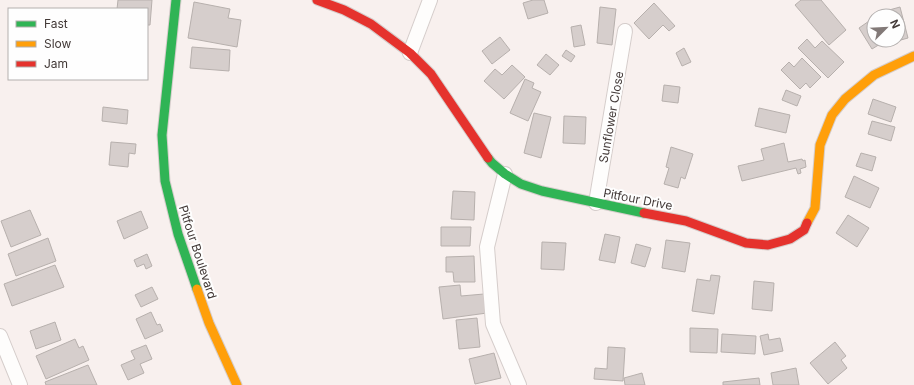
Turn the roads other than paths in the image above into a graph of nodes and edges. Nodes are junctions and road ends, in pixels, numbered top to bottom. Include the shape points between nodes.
1 (176, 0) edge
2 (317, 0) edge
3 (430, 0) edge
4 (625, 31) dead end
5 (410, 53) junction
6 (914, 56) edge
7 (505, 174) junction
8 (596, 203) junction
9 (0, 336) edge
10 (20, 385) edge
11 (237, 385) edge
12 (519, 385) edge

1 - 11 street, Pitfour Boulevard via 162,135 165,181 178,234 209,323
2 - 5 street, Pitfour Drive via 371,24
3 - 5 street
4 - 8 street, Sunflower Close
5 - 7 street, Pitfour Drive via 430,74 492,163
6 - 8 street, Pitfour Drive via 874,75 845,99 832,114 820,145 815,208 804,230 790,239 768,245 746,242 686,221
7 - 8 street, Pitfour Drive via 521,184 542,191
7 - 12 street via 487,247 493,324
9 - 10 street

